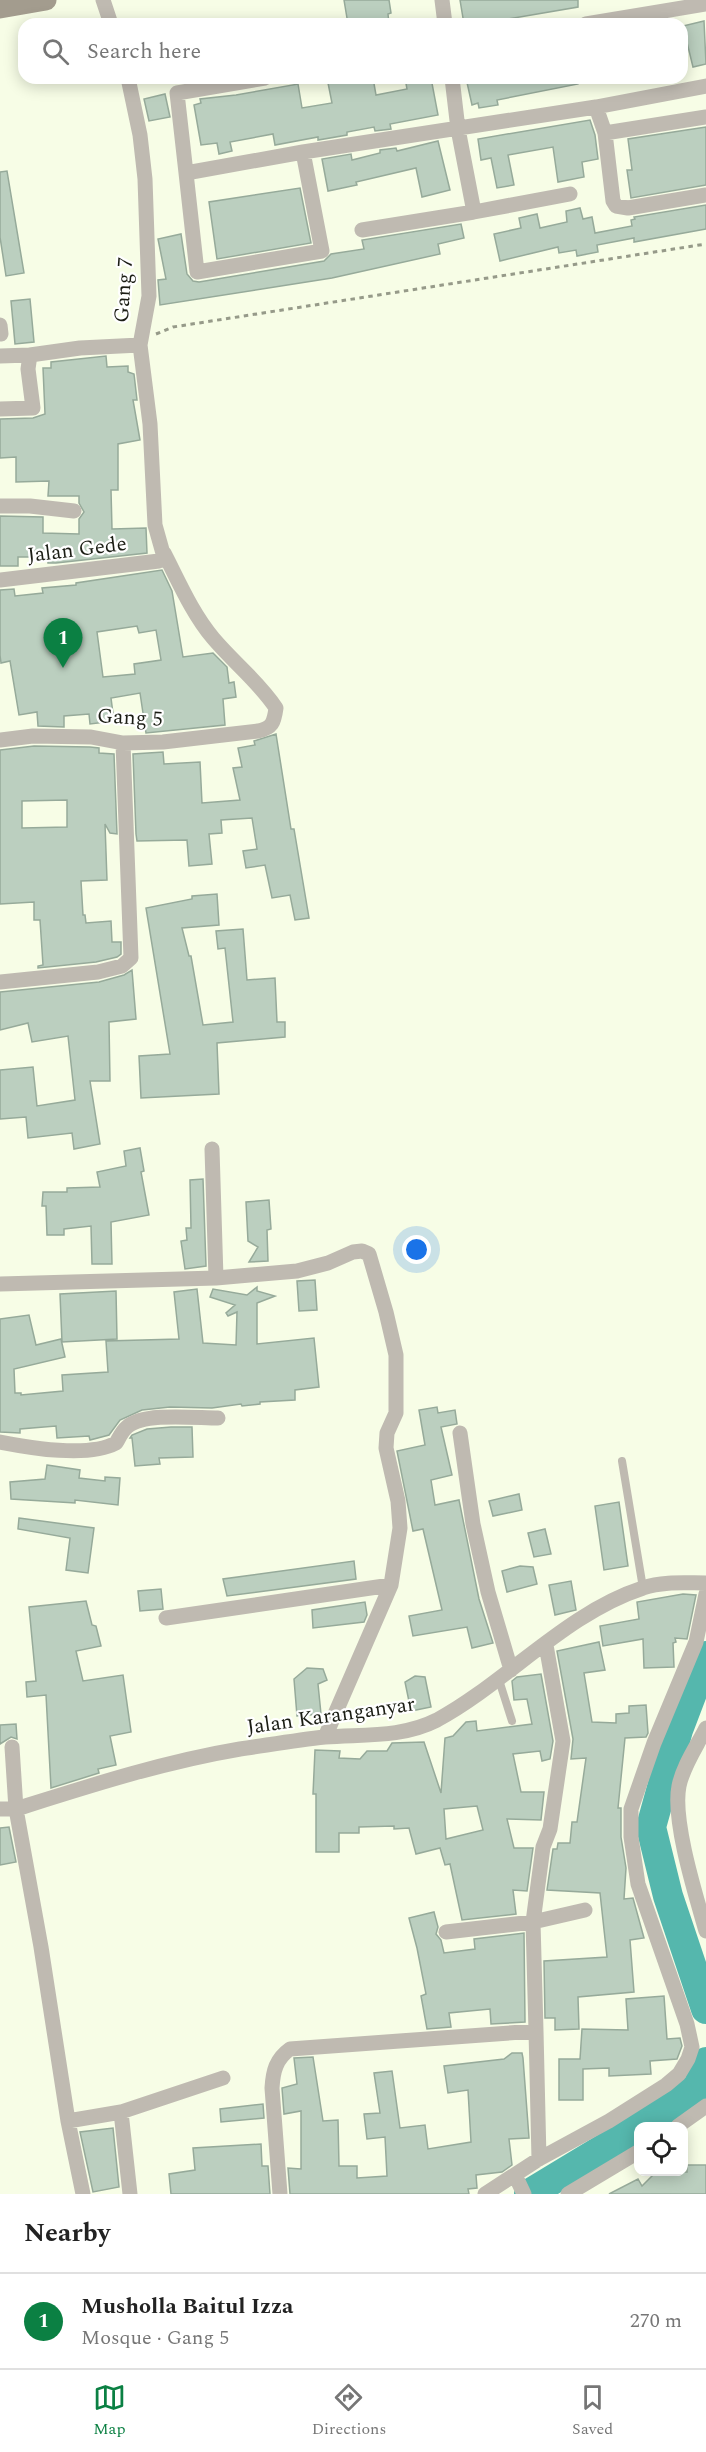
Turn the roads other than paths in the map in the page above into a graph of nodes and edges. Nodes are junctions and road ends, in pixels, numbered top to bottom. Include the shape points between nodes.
1 (46, 0) edge
2 (102, 0) edge
3 (442, 0) edge
4 (706, 4) edge
5 (0, 8) edge
6 (109, 18) edge
7 (444, 18) edge
8 (622, 18) edge
9 (129, 84) edge
10 (230, 84) edge
11 (453, 84) edge
12 (706, 86) edge
13 (596, 107) junction
14 (706, 117) edge
15 (458, 129) junction
16 (605, 133) junction
17 (303, 152) junction
18 (186, 173) junction
19 (570, 194) dead end
20 (706, 195) edge
21 (474, 212) junction
22 (362, 230) dead end
23 (140, 343) junction
24 (30, 355) junction
25 (0, 356) edge
26 (0, 409) edge
27 (0, 506) edge
28 (74, 511) dead end
29 (161, 557) junction
30 (0, 580) edge
31 (0, 740) edge
32 (123, 743) junction
33 (0, 982) edge
34 (212, 1149) dead end
35 (216, 1278) junction
36 (0, 1284) edge
37 (218, 1418) dead end
38 (460, 1433) dead end
39 (0, 1442) edge
40 (622, 1461) dead end
41 (706, 1583) edge
42 (391, 1585) junction
43 (643, 1588) junction
44 (706, 1594) edge
45 (166, 1618) dead end
46 (546, 1644) junction
47 (505, 1675) junction
48 (512, 1721) dead end
49 (706, 1728) edge
50 (325, 1737) junction
51 (12, 1747) dead end
52 (8, 1809) edge
53 (585, 1910) dead end
54 (533, 1922) junction
55 (706, 1931) edge
56 (446, 1932) dead end
57 (536, 2031) junction
58 (223, 2078) dead end
59 (706, 2106) edge
60 (121, 2112) junction
61 (68, 2121) junction
62 (685, 2122) edge
63 (634, 2155) edge
64 (539, 2159) junction
65 (515, 2175) junction
66 (523, 2192) edge
67 (83, 2194) edge
68 (130, 2194) edge
69 (280, 2194) edge
70 (485, 2194) edge
71 (568, 2194) edge

1 - 5 street
2 - 6 street
3 - 7 street
4 - 8 street
9 - 23 street, Gang 7 via 140,135 148,225 149,296
10 - 18 street via 177,93
11 - 15 street
12 - 13 street
13 - 15 street
13 - 16 street
14 - 16 street
15 - 17 street
15 - 21 street
16 - 20 street via 613,201 618,207
17 - 18 street
17 - 18 street via 322,255 197,272
19 - 21 street
21 - 22 street
23 - 24 street, Gang 7
23 - 29 street
24 - 25 street, Gang 7
24 - 26 street via 33,408
27 - 28 street
29 - 30 street, Jalan Gede
29 - 32 street, Gang 5 via 213,638 266,692 276,708 274,723 258,731
31 - 32 street, Gang 5 via 91,737
32 - 33 street via 131,958 122,966 98,972
34 - 35 street
35 - 36 street
35 - 42 street via 297,1270 353,1252 369,1254 396,1366 396,1413 387,1433 386,1448 400,1515
37 - 39 street via 140,1421 125,1428 116,1443 92,1451
38 - 47 street via 473,1524
40 - 43 lane
41 - 43 street, Jalan Karanganyar via 666,1583
42 - 45 street
42 - 50 street
43 - 46 street, Jalan Karanganyar via 606,1603
44 - 64 street via 696,1642 631,1809 638,1884 692,2047 679,2074 666,2085
46 - 47 street, Jalan Karanganyar
46 - 54 street via 563,1741
47 - 48 lane
47 - 50 street, Jalan Karanganyar via 422,1726 375,1735
49 - 55 street via 681,1778 678,1799 679,1821
50 - 52 street, Jalan Karanganyar via 132,1772
51 - 52 street
52 - 61 street via 41,1947
53 - 54 street
54 - 56 street
54 - 57 street
57 - 64 street
57 - 69 street via 290,2049 282,2055 273,2074 272,2088
58 - 60 street
59 - 62 street
60 - 61 street
60 - 68 street
61 - 67 street
63 - 71 street
64 - 65 street
65 - 66 street
65 - 70 street

